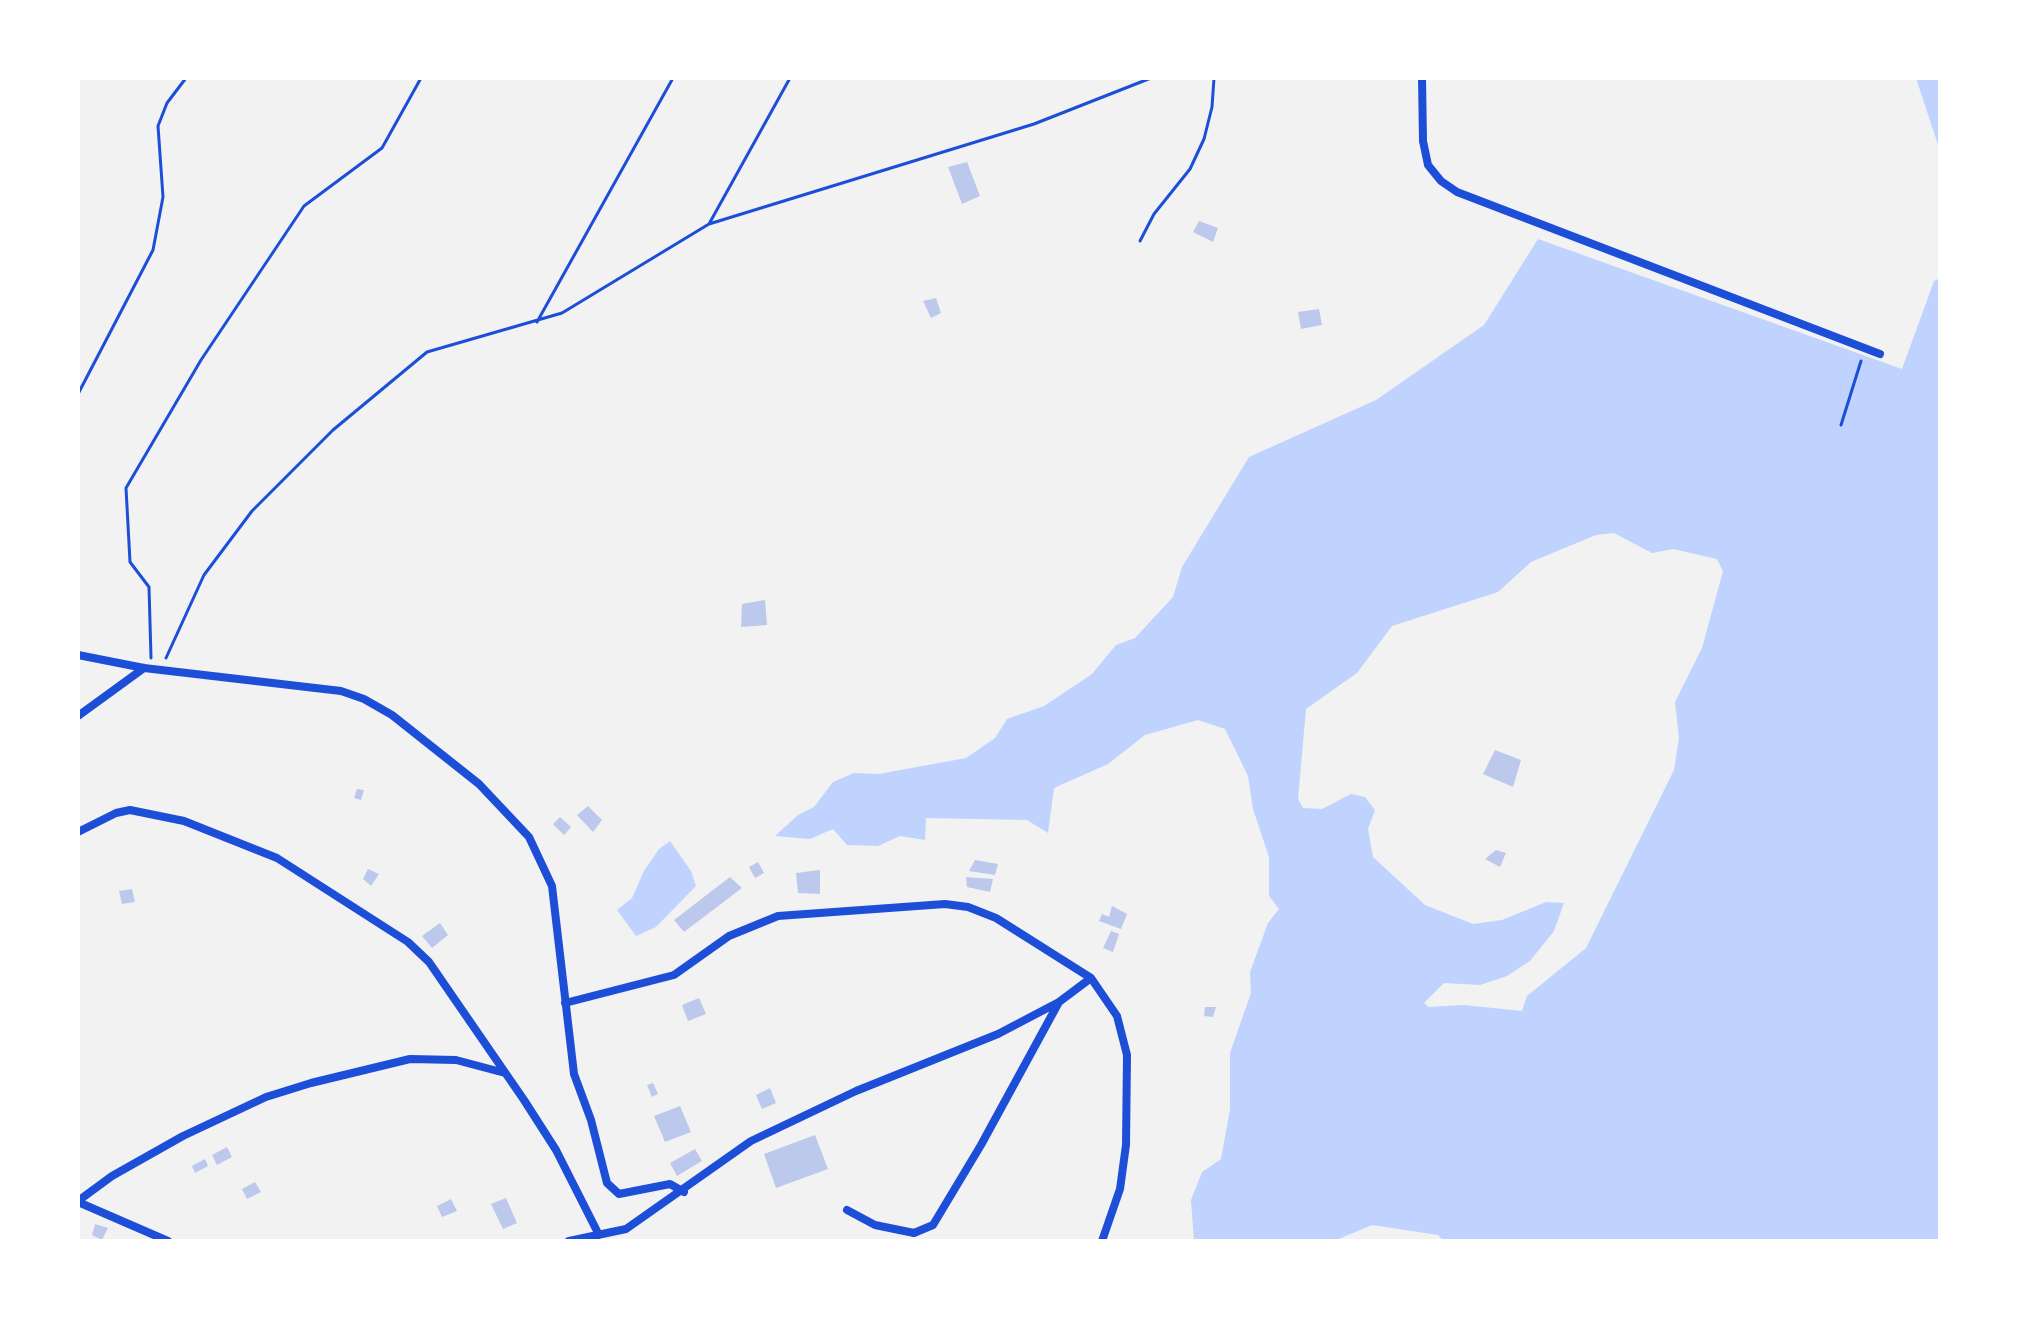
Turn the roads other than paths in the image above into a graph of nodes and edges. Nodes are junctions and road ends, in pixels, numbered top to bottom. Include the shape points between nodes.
1 (1422, 78) edge
2 (1880, 354) dead end
3 (78, 655) edge
4 (152, 669) junction
5 (78, 716) edge
6 (78, 832) edge
7 (1091, 978) junction
8 (1059, 1002) junction
9 (565, 1003) junction
10 (506, 1073) junction
11 (684, 1192) junction
12 (78, 1201) edge
13 (847, 1210) dead end
14 (599, 1235) junction
15 (168, 1241) edge
16 (569, 1241) edge
17 (1102, 1241) edge

1 - 2 street via 1428,165 1457,192
3 - 4 street
4 - 5 street
4 - 9 street via 319,688 364,699 469,775 510,813 544,862 556,905
6 - 10 street via 116,813 147,812 227,836 277,858 408,942 429,962
7 - 8 street
7 - 9 street via 996,918 945,904 778,916 729,936 674,975
7 - 17 street via 1117,1016 1127,1055 1126,1145 1120,1189
8 - 11 street via 998,1034 856,1091 751,1141
8 - 13 street via 933,1225 914,1233 875,1225
9 - 11 street via 574,1074 607,1183 619,1194 670,1184
10 - 12 street via 456,1060 410,1059 311,1083 266,1097 183,1136
10 - 14 street via 556,1150
11 - 14 street via 626,1229
12 - 15 street
14 - 16 street

